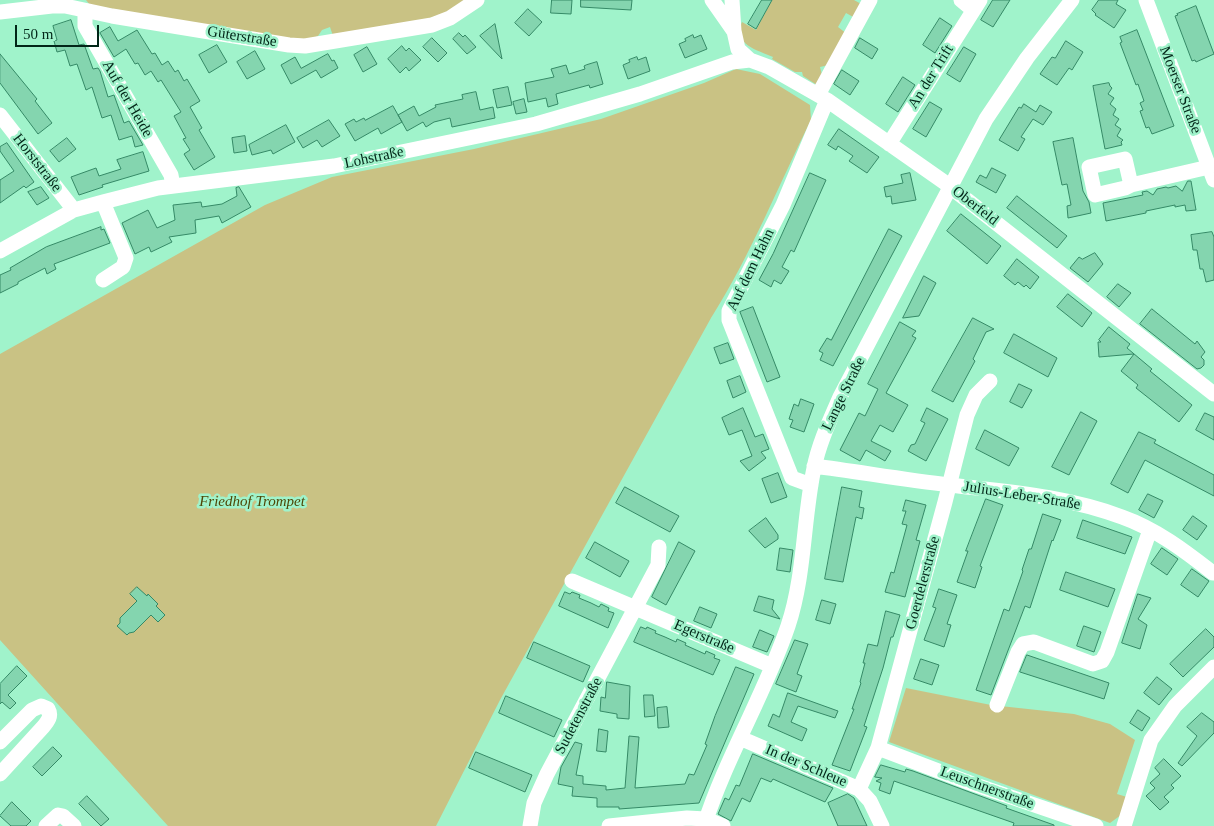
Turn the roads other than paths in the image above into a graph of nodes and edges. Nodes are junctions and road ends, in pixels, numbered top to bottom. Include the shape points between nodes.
1 (477, 0) edge
2 (712, 0) edge
3 (732, 0) edge
4 (870, 0) edge
5 (1072, 0) edge
6 (1146, 0) edge
7 (971, 3) edge
8 (85, 11) junction
9 (0, 12) edge
10 (734, 31) junction
11 (750, 60) junction
12 (823, 98) junction
13 (0, 115) edge
14 (6, 133) edge
15 (889, 144) junction
16 (1211, 173) edge
17 (1131, 185) dead end
18 (173, 186) junction
19 (950, 187) junction
20 (103, 202) junction
21 (74, 210) junction
22 (0, 251) edge
23 (103, 280) dead end
24 (990, 381) dead end
25 (1214, 394) edge
26 (814, 466) junction
27 (811, 485) junction
28 (949, 485) junction
29 (1150, 530) junction
30 (659, 546) dead end
31 (1213, 572) edge
32 (572, 581) dead end
33 (636, 608) junction
34 (772, 666) junction
35 (1214, 667) edge
36 (997, 705) dead end
37 (740, 738) junction
38 (0, 742) edge
39 (878, 748) junction
40 (0, 774) edge
41 (859, 789) junction
42 (705, 823) edge
43 (46, 826) edge
44 (74, 826) edge
45 (530, 826) edge
46 (609, 826) edge
47 (723, 826) edge
48 (882, 826) edge
49 (1096, 826) edge
50 (1124, 826) edge

1 - 8 street, Güterstraße via 450,18 432,25 305,46
2 - 10 street
3 - 10 street
4 - 12 street, Auf dem Hahn
5 - 19 street, Lange Straße via 1003,93
6 - 16 street, Moerser Straße
7 - 15 street, An der Trift
8 - 9 street, Güterstraße via 52,6
8 - 18 street, Auf der Heide via 85,26 171,174
10 - 11 street via 738,49
11 - 12 street, Oberfeld via 769,67
11 - 18 street, Lohstraße via 732,62 640,94 536,124 334,166
12 - 15 street, Oberfeld
12 - 27 street, Auf dem Hahn via 783,205 729,311 792,478
13 - 14 street, Horststraße
14 - 21 street, Horststraße
15 - 19 street, Oberfeld
16 - 17 street
18 - 20 street, Lohstraße
19 - 25 street, Oberfeld
19 - 26 street, Lange Straße via 840,397
20 - 21 street, Lohstraße
20 - 23 street via 126,258 123,267
21 - 22 street, Lohstraße
24 - 28 street, Goerdelerstraße via 976,395 967,415
26 - 27 street, Lange Straße
26 - 28 street, Julius-Leber-Straße
27 - 34 street, Lange Straße via 795,598
28 - 29 street, Julius-Leber-Straße via 1040,495 1078,503 1123,517
28 - 39 street, Goerdelerstraße
29 - 31 street, Julius-Leber-Straße
29 - 36 street via 1102,661 1093,664 1034,642 1023,644
30 - 33 street via 658,565
32 - 33 street, Egerstraße
33 - 34 street, Egerstraße
33 - 45 street, Sudetenstraße via 548,774 534,803
34 - 37 street, Lange Straße
35 - 50 street via 1175,706 1152,740
37 - 41 street, In der Schleue
37 - 42 street, Lange Straße
38 - 40 street via 32,710 42,706 48,709 49,719
39 - 41 street, Goerdelerstraße
39 - 49 street, Leuschnerstraße
41 - 48 street, In der Schleue via 870,801
42 - 46 street via 686,818
42 - 47 street
43 - 44 street via 58,815

